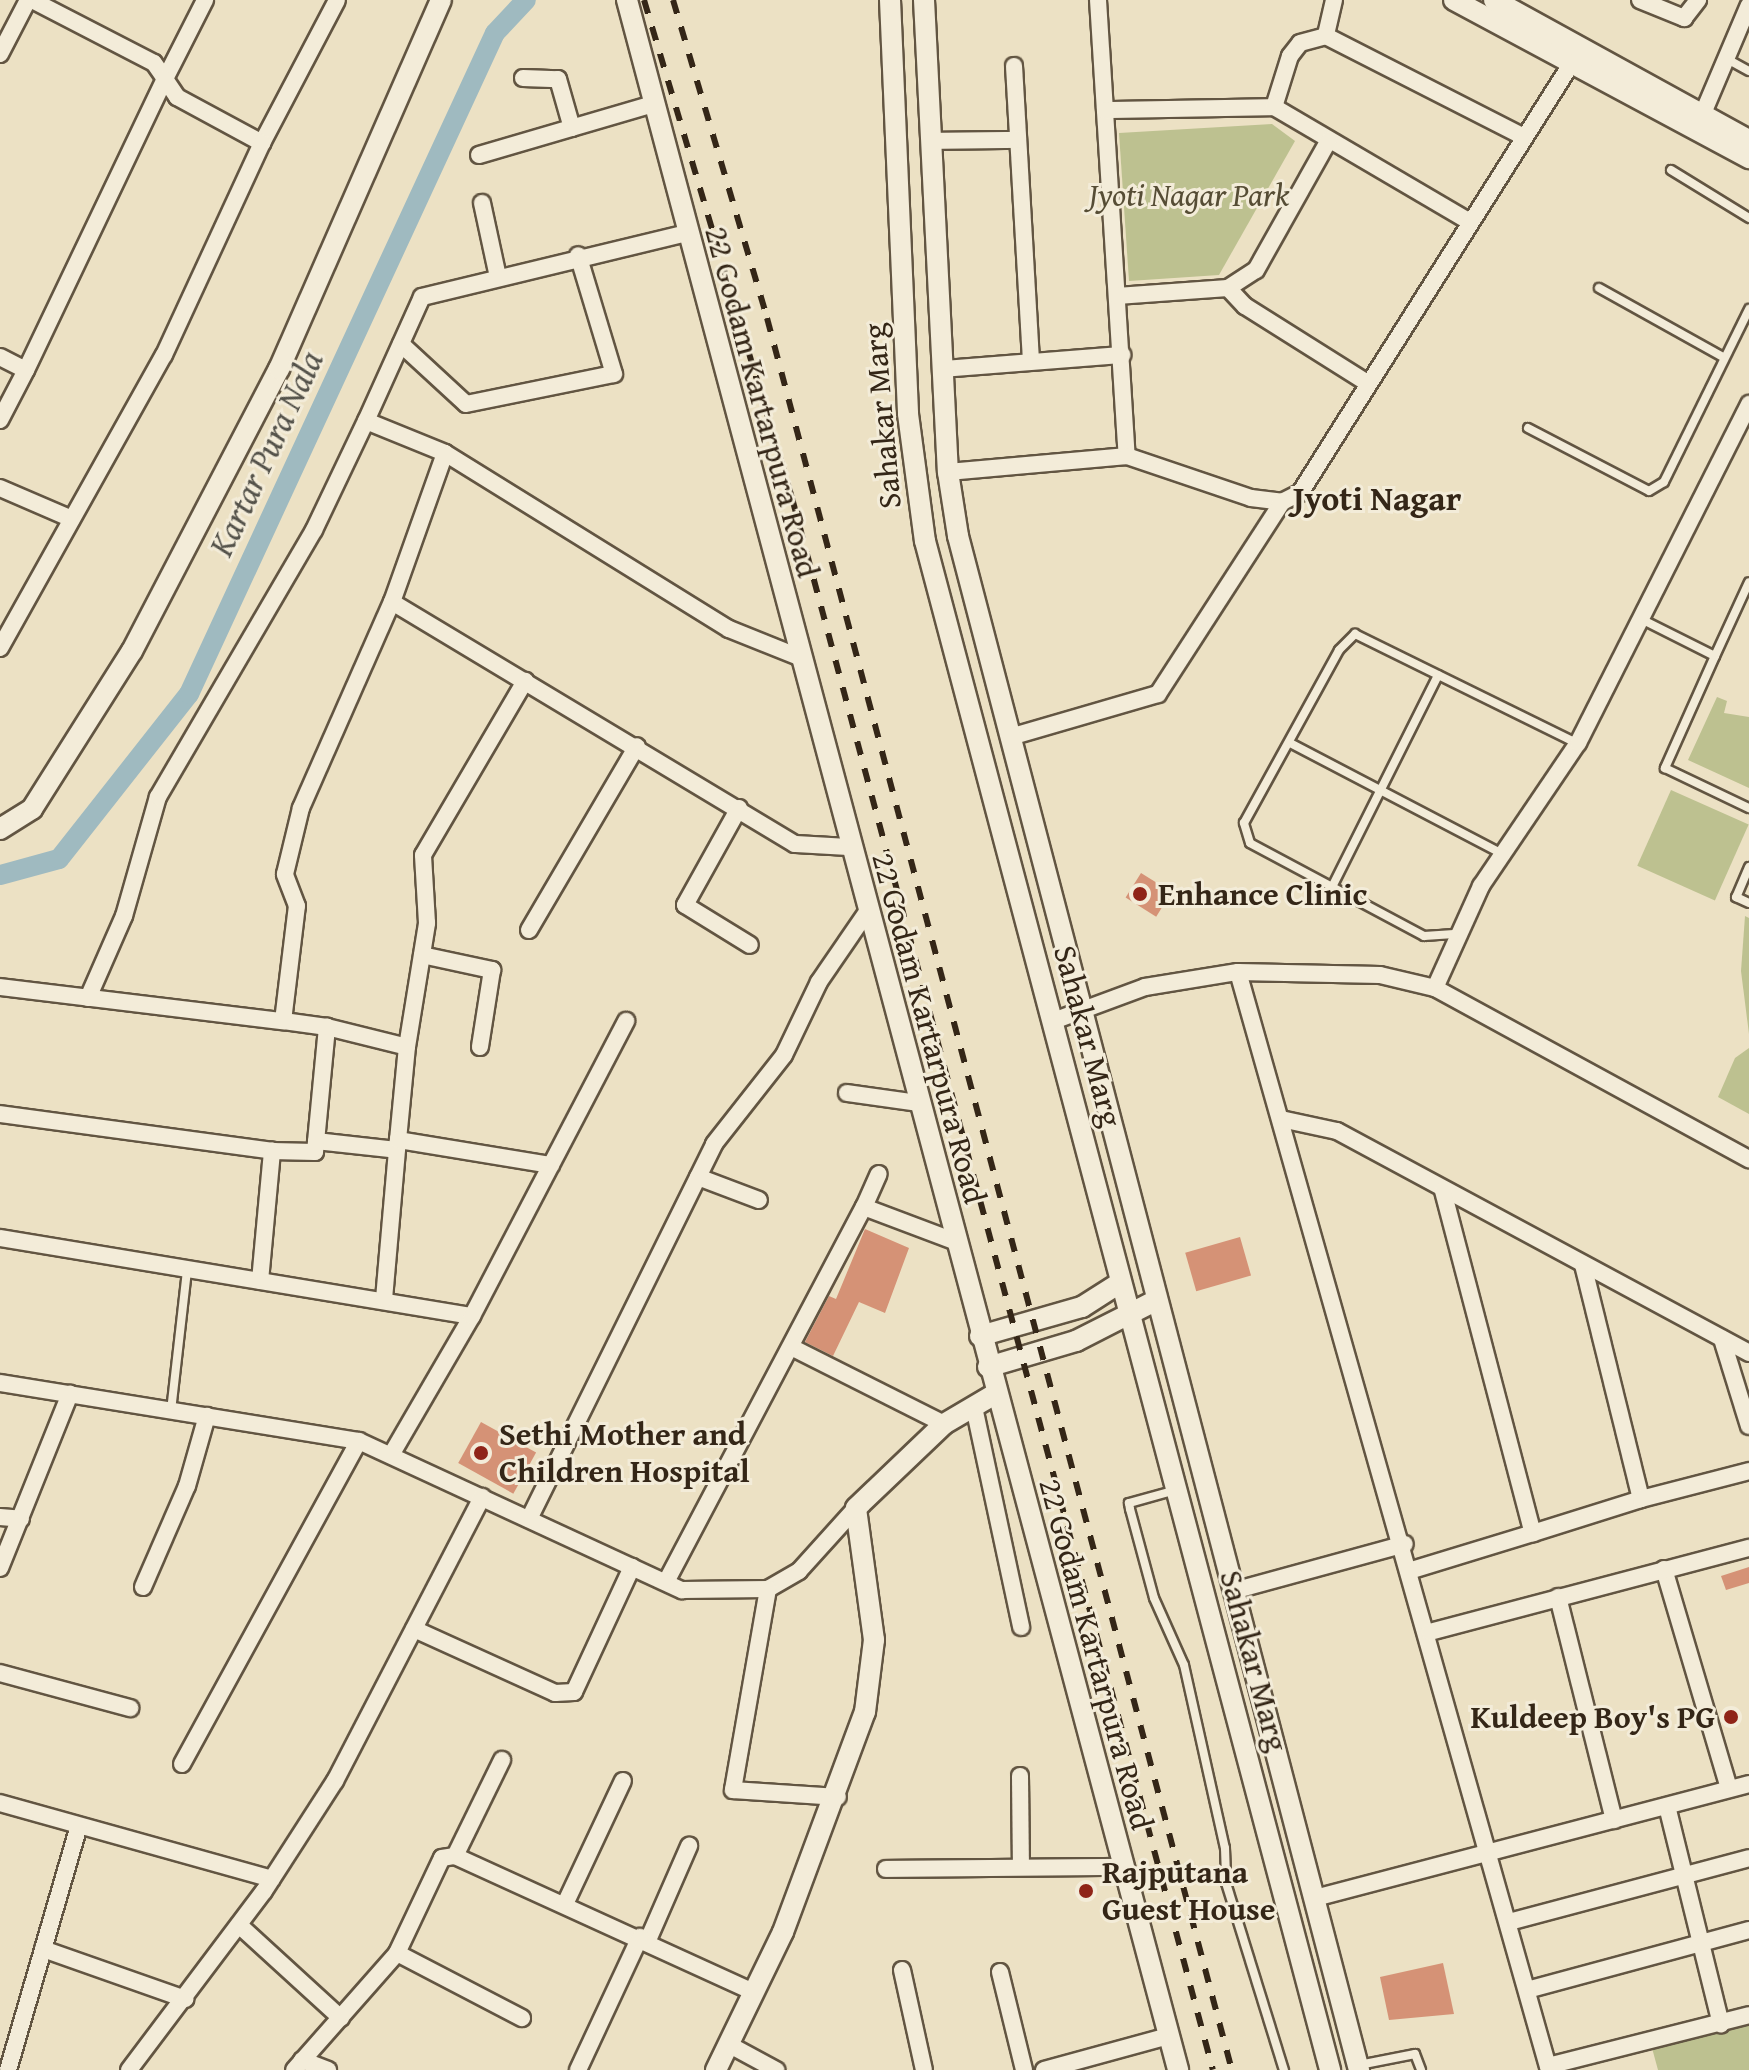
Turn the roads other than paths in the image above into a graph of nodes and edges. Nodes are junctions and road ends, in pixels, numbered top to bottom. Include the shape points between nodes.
1 (30, 0) edge
2 (205, 0) edge
3 (337, 0) edge
4 (441, 0) edge
5 (627, 0) edge
6 (890, 0) edge
7 (924, 0) edge
8 (1098, 0) edge
9 (1334, 0) edge
10 (1454, 0) edge
11 (1494, 0) edge
12 (1640, 0) edge
13 (1698, 0) edge
14 (1749, 5) edge
15 (1521, 6) edge
16 (1326, 36) junction
17 (0, 54) edge
18 (1726, 59) junction
19 (1573, 61) junction
20 (1014, 66) dead end
21 (1749, 71) edge
22 (523, 78) dead end
23 (165, 79) junction
24 (650, 105) junction
25 (1274, 107) junction
26 (1105, 110) junction
27 (1699, 122) junction
28 (572, 128) junction
29 (1524, 137) junction
30 (1018, 140) junction
31 (1329, 140) junction
32 (1749, 140) edge
33 (931, 141) junction
34 (262, 143) junction
35 (479, 155) dead end
36 (1749, 158) edge
37 (1671, 170) dead end
38 (482, 203) dead end
39 (1749, 218) edge
40 (1470, 222) junction
41 (686, 233) junction
42 (578, 255) junction
43 (498, 277) junction
44 (1228, 288) junction
45 (1599, 288) dead end
46 (1117, 296) junction
47 (1749, 309) edge
48 (401, 344) junction
49 (1122, 355) junction
50 (0, 357) edge
51 (1723, 357) junction
52 (1031, 359) junction
53 (943, 369) junction
54 (26, 370) junction
55 (1369, 384) junction
56 (1749, 404) edge
57 (0, 420) edge
58 (366, 421) junction
59 (1528, 428) dead end
60 (445, 453) junction
61 (1127, 456) junction
62 (948, 472) junction
63 (0, 488) edge
64 (1282, 502) junction
65 (72, 519) junction
66 (1749, 582) edge
67 (392, 602) junction
68 (1639, 617) junction
69 (1, 652) edge
70 (1715, 656) junction
71 (799, 657) junction
72 (1438, 675) junction
73 (525, 681) junction
74 (1010, 737) junction
75 (1578, 743) junction
76 (1292, 744) junction
77 (637, 746) junction
78 (1380, 791) junction
79 (739, 808) junction
80 (1749, 808) edge
81 (0, 829) edge
82 (849, 847) junction
83 (1502, 854) junction
84 (1749, 867) edge
85 (1332, 887) junction
86 (1749, 903) edge
87 (867, 912) junction
88 (529, 930) dead end
89 (1454, 934) junction
90 (750, 945) dead end
91 (422, 955) junction
92 (1238, 972) junction
93 (0, 987) edge
94 (1435, 988) junction
95 (88, 998) junction
96 (1083, 1013) junction
97 (1056, 1020) junction
98 (283, 1021) junction
99 (626, 1021) dead end
100 (327, 1027) junction
101 (407, 1047) junction
102 (480, 1047) dead end
103 (847, 1093) dead end
104 (918, 1103) junction
105 (0, 1114) edge
106 (1281, 1119) junction
107 (316, 1141) junction
108 (397, 1145) junction
109 (272, 1151) junction
110 (1749, 1159) edge
111 (551, 1165) junction
112 (879, 1174) dead end
113 (698, 1177) junction
114 (1443, 1191) junction
115 (759, 1200) dead end
116 (864, 1207) junction
117 (0, 1238) edge
118 (954, 1241) junction
119 (1583, 1265) junction
120 (187, 1271) junction
121 (260, 1281) junction
122 (1118, 1284) junction
123 (384, 1299) junction
124 (1155, 1301) junction
125 (472, 1316) junction
126 (1125, 1316) junction
127 (980, 1336) junction
128 (1722, 1339) junction
129 (791, 1347) junction
130 (1749, 1353) edge
131 (988, 1367) junction
132 (0, 1383) edge
133 (70, 1394) junction
134 (995, 1394) junction
135 (974, 1407) junction
136 (171, 1411) junction
137 (207, 1416) junction
138 (944, 1424) junction
139 (1749, 1426) edge
140 (359, 1441) junction
141 (391, 1455) junction
142 (1749, 1471) edge
143 (1176, 1490) junction
144 (482, 1497) junction
145 (1641, 1499) junction
146 (856, 1508) junction
147 (0, 1517) edge
148 (21, 1519) junction
149 (529, 1519) junction
150 (1533, 1533) junction
151 (1405, 1544) junction
152 (1749, 1548) edge
153 (632, 1567) junction
154 (0, 1568) edge
155 (1664, 1569) junction
156 (1412, 1570) junction
157 (666, 1582) junction
158 (143, 1587) dead end
159 (768, 1589) junction
160 (1233, 1591) junction
161 (1558, 1597) junction
162 (1021, 1627) dead end
163 (414, 1629) junction
164 (1430, 1632) junction
165 (0, 1673) edge
166 (130, 1708) dead end
167 (502, 1760) dead end
168 (182, 1764) dead end
169 (1020, 1776) dead end
170 (623, 1781) dead end
171 (1749, 1784) edge
172 (1729, 1789) junction
173 (838, 1797) junction
174 (0, 1803) edge
175 (1667, 1806) junction
176 (1614, 1820) junction
177 (79, 1826) junction
178 (689, 1846) dead end
179 (1490, 1853) junction
180 (455, 1856) junction
181 (1749, 1858) edge
182 (1021, 1866) junction
183 (1123, 1867) junction
184 (886, 1869) dead end
185 (1684, 1875) junction
186 (272, 1879) junction
187 (1315, 1898) junction
188 (565, 1904) junction
189 (1509, 1922) junction
190 (239, 1925) junction
191 (1749, 1930) edge
192 (644, 1938) junction
193 (1701, 1944) junction
194 (43, 1949) junction
195 (397, 1953) junction
196 (902, 1970) dead end
197 (1000, 1972) dead end
198 (1527, 1990) junction
199 (754, 1992) junction
200 (185, 1999) junction
201 (1749, 2015) edge
202 (341, 2018) junction
203 (522, 2018) dead end
204 (1721, 2024) junction
205 (1168, 2036) junction
206 (728, 2044) junction
207 (298, 2065) edge
208 (1359, 2068) edge
209 (1549, 2068) edge
210 (8, 2070) edge
211 (129, 2070) edge
212 (328, 2070) edge
213 (578, 2070) edge
214 (716, 2070) edge
215 (776, 2070) edge
216 (924, 2070) edge
217 (1024, 2070) edge
218 (1044, 2070) edge
219 (1178, 2070) edge
220 (1284, 2070) edge
221 (1330, 2070) edge
222 (1421, 2070) edge

1 - 17 street
1 - 23 street via 154,63
2 - 23 street
3 - 34 street
4 - 81 street via 279,369 132,651 32,809
5 - 24 street, 22 Godam Kartarpura Road
6 - 97 street, Sahakar Marg via 906,383 925,541
7 - 33 street, Sahakar Marg
8 - 26 street
9 - 16 street
10 - 19 street
11 - 15 street
12 - 13 street via 1684,18
14 - 18 street
15 - 27 street
16 - 25 street via 1300,43 1290,56
16 - 29 street
18 - 21 lane
18 - 27 street
19 - 27 street
19 - 29 street
20 - 30 street
22 - 28 street via 558,79
23 - 34 street via 177,97
23 - 54 street
24 - 28 street
24 - 41 street, 22 Godam Kartarpura Road
25 - 26 street
25 - 31 street
26 - 46 street
27 - 32 street
27 - 36 street
28 - 35 street
29 - 40 street
30 - 33 street
30 - 52 street
31 - 40 street
31 - 44 street via 1274,248
33 - 53 street, Sahakar Marg
34 - 65 street via 164,355
37 - 39 lane
38 - 43 street
40 - 55 street
41 - 42 street
41 - 71 street, 22 Godam Kartarpura Road
42 - 43 street
42 - 48 street via 614,374 466,404
43 - 48 street via 422,297
44 - 46 street
44 - 55 street via 1245,306
45 - 51 lane
46 - 49 street
47 - 51 lane
48 - 58 street
49 - 52 street
49 - 61 street
50 - 54 street
51 - 59 lane via 1664,482 1649,491
52 - 53 street
53 - 62 street, Sahakar Marg
54 - 57 street
55 - 64 street via 1300,493
56 - 68 street
58 - 60 street
58 - 95 street via 314,530 158,797 124,916
60 - 67 street
60 - 71 street via 729,629
61 - 62 street
61 - 64 street
62 - 74 street, Sahakar Marg
63 - 65 street
64 - 74 street via 1158,694
65 - 69 street
66 - 70 lane
67 - 73 street
67 - 98 street via 301,808 285,874 297,906
68 - 70 lane
68 - 75 street
70 - 80 lane via 1665,768
71 - 82 street, 22 Godam Kartarpura Road
72 - 75 lane
72 - 76 lane via 1355,634 1339,650
72 - 78 lane
73 - 77 street
73 - 91 street via 423,855
74 - 96 street, Sahakar Marg
75 - 83 street
76 - 78 lane
76 - 85 lane via 1244,823 1250,843
77 - 79 street
77 - 88 street
78 - 83 lane
78 - 85 lane
79 - 82 street via 795,844
79 - 90 street via 685,905
82 - 87 street, 22 Godam Kartarpura Road
83 - 89 street
84 - 86 lane via 1736,897
85 - 89 lane via 1424,936
87 - 104 street, 22 Godam Kartarpura Road
87 - 113 street via 819,982 784,1055 732,1113
89 - 94 street
91 - 101 street
91 - 102 street via 492,970
92 - 94 street via 1380,975
92 - 96 street via 1145,987
92 - 106 street
93 - 95 street
94 - 110 street
95 - 98 street
96 - 97 street
96 - 124 street, Sahakar Marg
97 - 122 street, Sahakar Marg
98 - 100 street
99 - 111 street
100 - 101 street
100 - 107 street
101 - 108 street
103 - 104 street
104 - 118 street, 22 Godam Kartarpura Road
105 - 109 street
106 - 114 street via 1337,1131
106 - 151 street
107 - 108 street
107 - 109 street via 315,1152
108 - 111 street
108 - 123 street
109 - 121 street
111 - 125 street
112 - 116 street
113 - 115 street
113 - 149 street
114 - 119 street
114 - 150 street
116 - 118 street
116 - 129 street
117 - 120 street
118 - 127 street, 22 Godam Kartarpura Road
119 - 128 street
119 - 145 street
120 - 121 street
120 - 136 lane
121 - 123 street
122 - 126 street, Sahakar Marg
122 - 127 street via 1082,1307
123 - 125 street
124 - 126 street
124 - 160 street, Sahakar Marg
125 - 141 street
126 - 131 street via 1076,1341
126 - 143 street, Sahakar Marg
127 - 131 street, 22 Godam Kartarpura Road
128 - 130 street
128 - 139 street
129 - 138 street
129 - 157 street
131 - 134 street, 22 Godam Kartarpura Road
132 - 133 street
133 - 136 street
133 - 148 street
134 - 135 street
134 - 183 street, 22 Godam Kartarpura Road
135 - 138 street
135 - 162 street
136 - 137 street
137 - 140 street
137 - 158 street via 187,1486
138 - 146 street
140 - 141 street
140 - 168 street
141 - 144 street
142 - 145 street
143 - 220 lane via 1129,1503 1130,1509 1154,1598 1184,1665 1225,1848 1226,1883
143 - 221 street, Sahakar Marg
144 - 149 street
144 - 163 street
145 - 150 street
146 - 159 street via 799,1571
146 - 173 street via 874,1640 865,1712
147 - 148 street
148 - 154 street
149 - 153 street
150 - 156 street
151 - 156 street
151 - 160 street
152 - 155 street
153 - 157 street
153 - 163 street via 574,1692 555,1693
155 - 161 street
155 - 172 street
156 - 164 street
157 - 159 street via 709,1592
159 - 173 street via 733,1790
160 - 187 street, Sahakar Marg
161 - 164 street
161 - 176 street
163 - 186 street via 335,1781
164 - 179 street
165 - 166 street
167 - 180 street
169 - 182 street
170 - 188 street
171 - 172 street
172 - 175 street
173 - 199 street
174 - 177 street
175 - 176 street
175 - 185 street
176 - 179 street
177 - 186 street
177 - 194 street
178 - 192 street
179 - 187 street
179 - 189 street
180 - 188 street
180 - 195 street via 442,1858
181 - 185 street
182 - 183 street
182 - 184 street
183 - 205 street, 22 Godam Kartarpura Road
185 - 189 street
185 - 193 street
186 - 190 street
187 - 208 street, Sahakar Marg
188 - 192 street
189 - 198 street
190 - 200 street
190 - 202 street
191 - 193 street
192 - 199 street
192 - 213 street
193 - 198 street
193 - 204 street
194 - 200 street
194 - 210 street
195 - 202 street
195 - 203 street
196 - 216 street
197 - 217 street
198 - 209 street
199 - 206 street
200 - 211 street
201 - 204 street
202 - 207 street
204 - 209 street
205 - 218 street
205 - 219 street, 22 Godam Kartarpura Road
206 - 214 street
206 - 215 street
207 - 212 street
208 - 222 lane via 1415,2054

